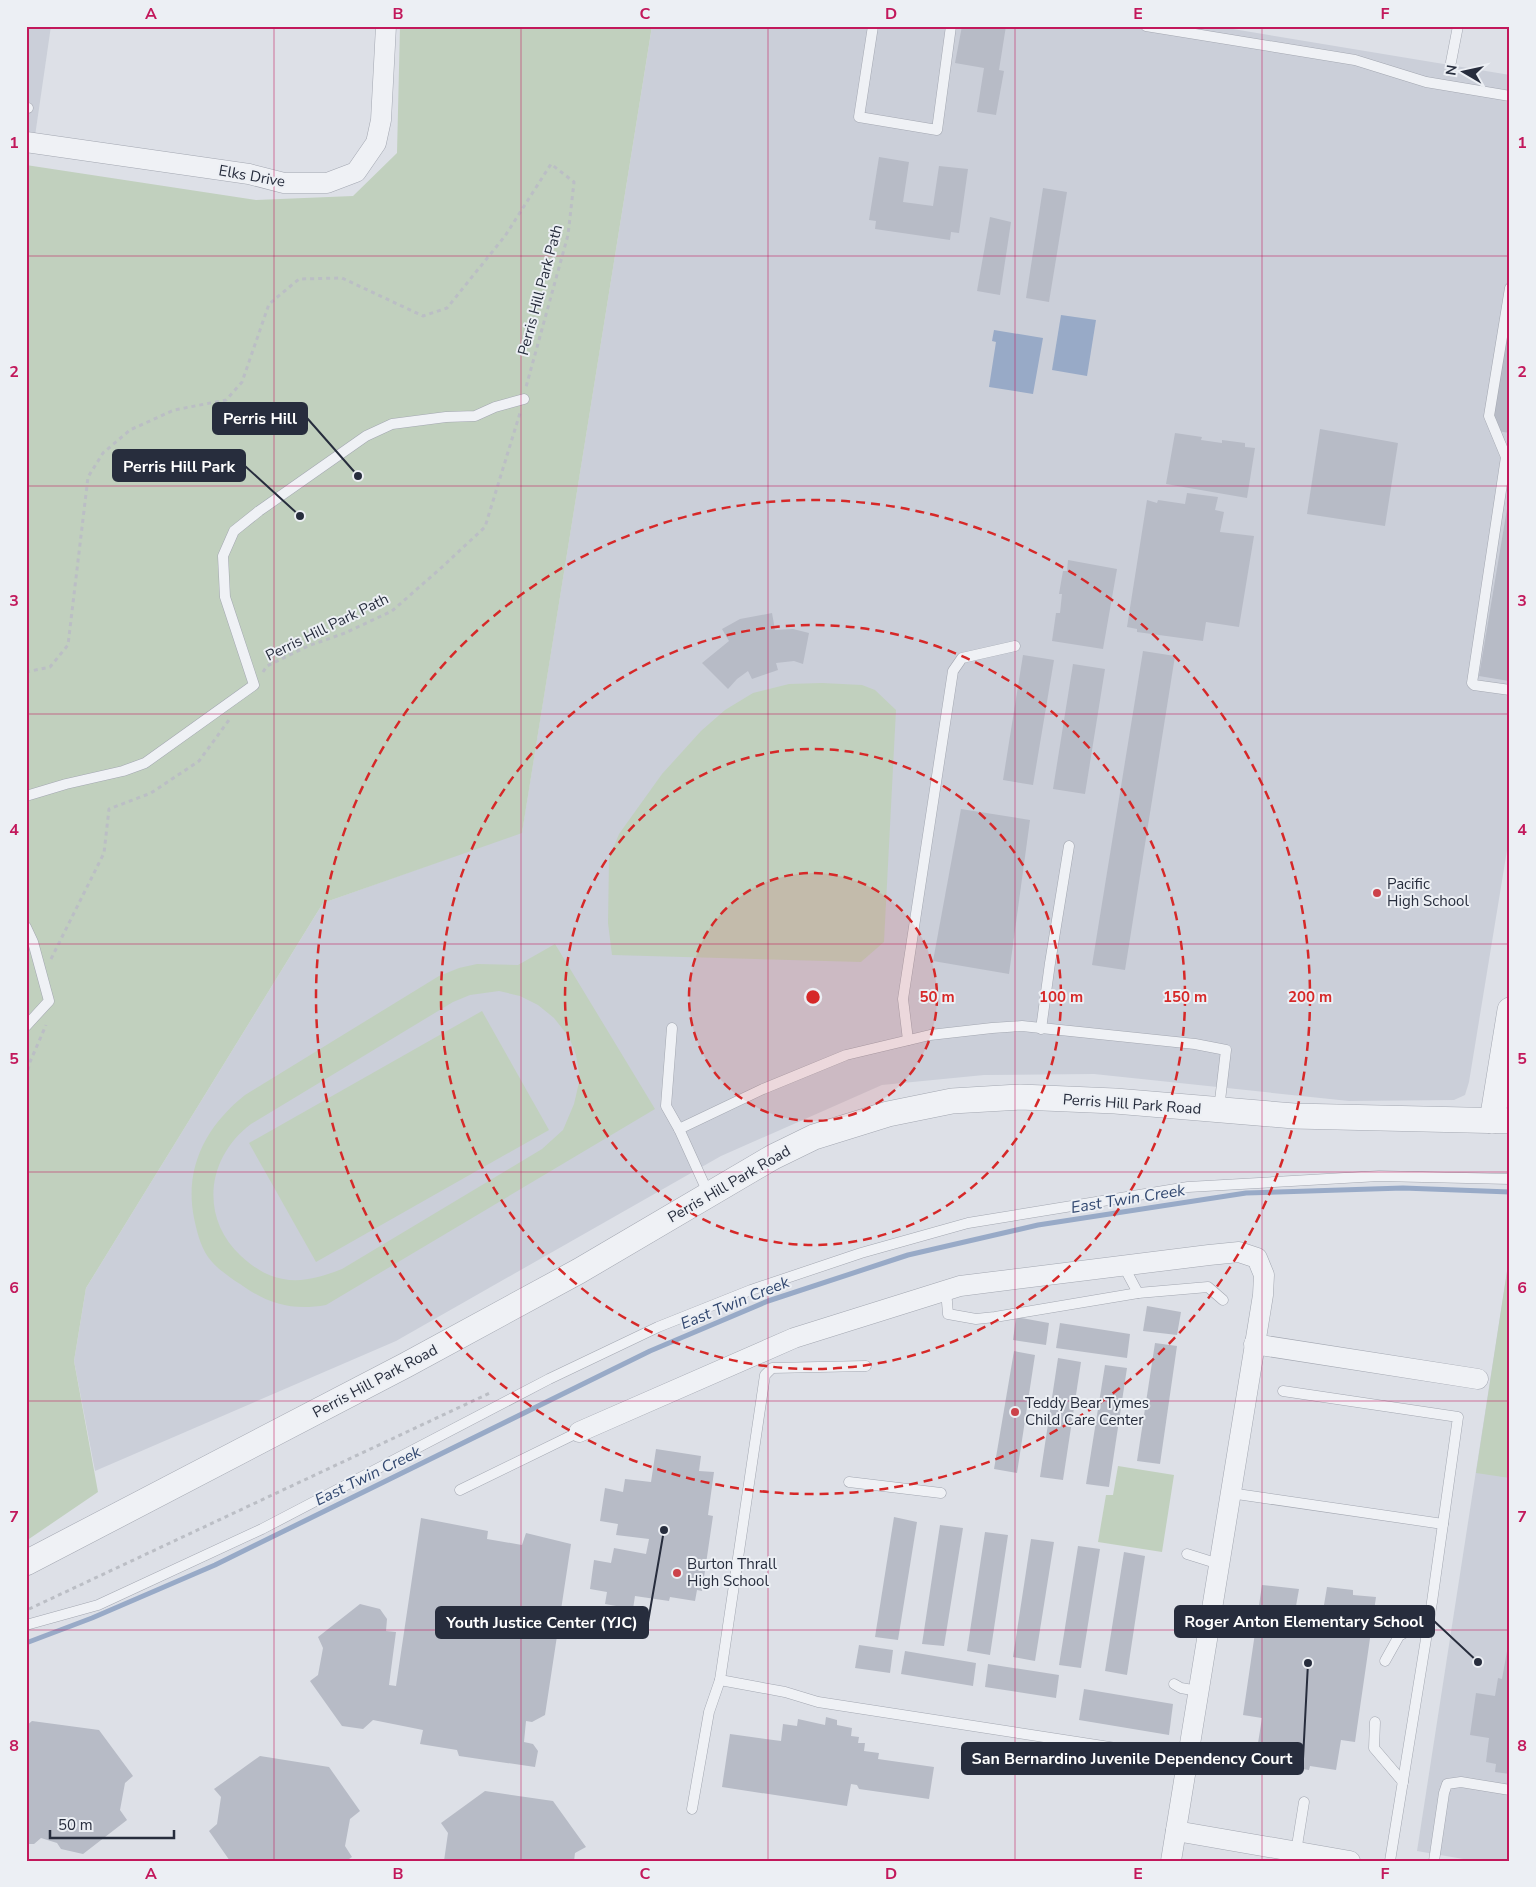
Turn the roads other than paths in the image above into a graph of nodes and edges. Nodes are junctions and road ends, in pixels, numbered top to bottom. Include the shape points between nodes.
1 (386, 26) edge
2 (873, 26) edge
3 (951, 26) edge
4 (1146, 26) edge
5 (1458, 26) edge
6 (1451, 62) dead end
7 (1510, 96) edge
8 (26, 142) edge
9 (1510, 288) edge
10 (524, 399) road end
11 (1508, 458) edge
12 (1015, 646) dead end
13 (1510, 690) edge
14 (26, 796) edge
15 (1069, 846) dead end
16 (26, 927) edge
17 (1510, 1010) edge
18 (26, 1026) edge
19 (672, 1028) dead end
20 (1042, 1029) junction
21 (908, 1040) junction
22 (1219, 1110) junction
23 (1501, 1121) edge
24 (679, 1129) junction
25 (1510, 1179) edge
26 (709, 1195) junction
27 (1123, 1265) junction
28 (946, 1290) junction
29 (1138, 1293) junction
30 (1223, 1300) dead end
31 (1254, 1344) junction
32 (866, 1366) dead end
33 (1478, 1379) dead end
34 (1283, 1391) dead end
35 (579, 1432) joint
36 (849, 1482) dead end
37 (460, 1490) dead end
38 (941, 1493) dead end
39 (1230, 1493) junction
40 (1443, 1524) junction
41 (1187, 1554) dead end
42 (26, 1563) edge
43 (1219, 1564) junction
44 (1430, 1619) junction
45 (26, 1625) edge
46 (1386, 1661) dead end
47 (720, 1680) junction
48 (1174, 1684) dead end
49 (1198, 1691) junction
50 (1375, 1722) dead end
51 (1187, 1759) junction
52 (1403, 1782) junction
53 (1510, 1790) edge
54 (1304, 1802) dead end
55 (692, 1810) dead end
56 (1176, 1831) junction
57 (1296, 1852) junction
58 (1346, 1860) edge
59 (1171, 1861) edge
60 (1390, 1861) edge
61 (1434, 1861) edge

1 - 8 street, Elks Drive via 381,120 376,143 356,172 327,183 284,183 249,174
2 - 3 lane via 858,117 936,130
4 - 7 lane via 1355,60 1426,82
5 - 6 lane
9 - 11 lane via 1489,416
10 - 14 lane via 475,416 392,424 366,436 259,511 234,531 223,556 225,597 254,685 145,763
11 - 13 lane via 1472,683
12 - 21 lane via 962,658 954,671 903,999
15 - 20 lane
16 - 18 lane via 34,942 49,1001
17 - 23 street
19 - 24 lane via 666,1106
20 - 21 lane via 1022,1026 992,1028
20 - 22 lane via 1226,1050
21 - 24 lane via 846,1056 763,1089
22 - 23 street, Perris Hill Park Road via 1294,1116
22 - 26 street, Perris Hill Park Road via 1020,1097 952,1101 888,1114 814,1137
24 - 26 lane
25 - 45 lane via 1380,1176 1188,1187 968,1223 861,1253 751,1290 658,1327 549,1379 262,1529 98,1605
26 - 42 street, Perris Hill Park Road via 446,1343
27 - 28 street
27 - 29 lane
27 - 31 street via 1239,1252 1257,1258 1264,1275
28 - 29 lane via 948,1314 976,1319
28 - 35 street via 794,1338
29 - 30 lane via 1208,1287
31 - 33 street
31 - 39 street
32 - 47 lane via 772,1368 765,1375
34 - 40 lane via 1458,1417
35 - 37 lane
36 - 38 lane
39 - 40 lane
39 - 43 street
40 - 44 lane
41 - 43 lane
43 - 49 street
44 - 46 lane via 1399,1636
44 - 52 lane
47 - 51 lane via 785,1692 818,1702
47 - 55 lane via 709,1712
48 - 49 lane
49 - 51 street
50 - 52 lane via 1374,1748
51 - 56 street
52 - 60 lane
53 - 61 lane via 1461,1782 1448,1784
54 - 57 lane
56 - 57 street
56 - 59 street
57 - 58 street

